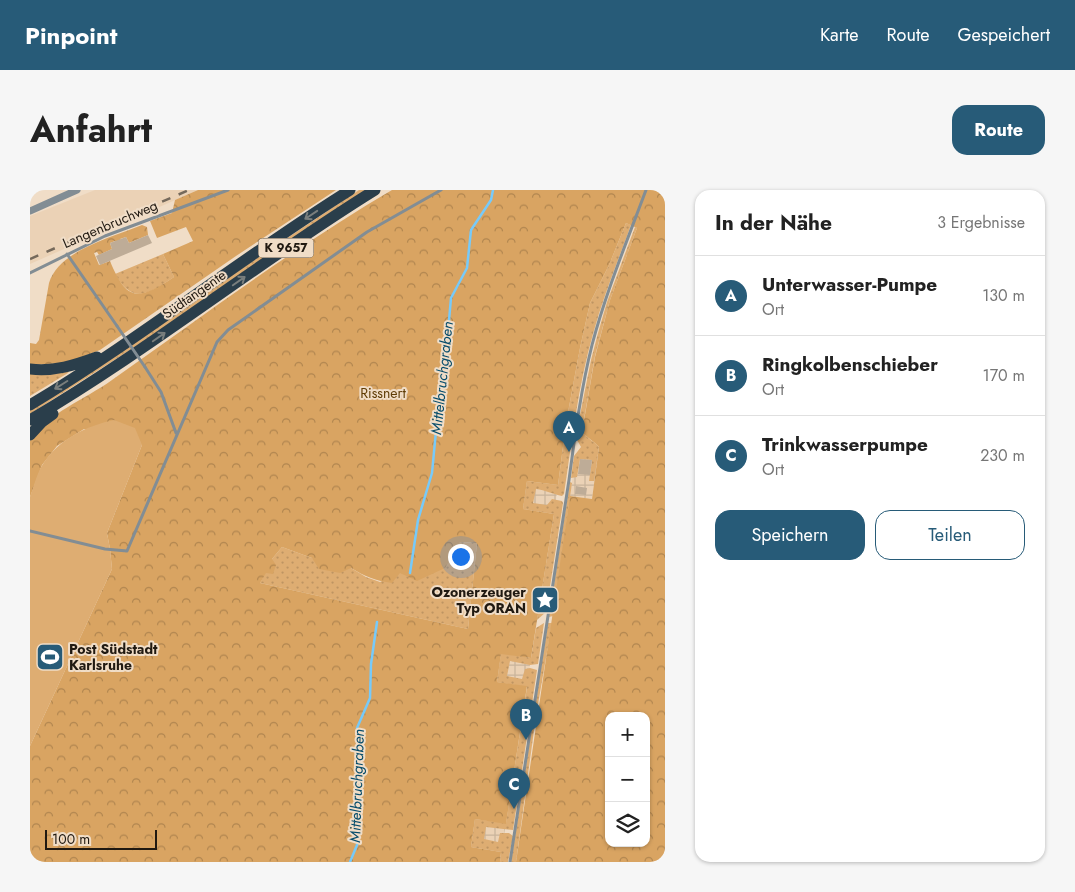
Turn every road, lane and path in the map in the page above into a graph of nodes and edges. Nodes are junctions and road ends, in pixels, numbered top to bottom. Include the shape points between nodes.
1 (77, 190) edge
2 (228, 190) edge
3 (350, 190) edge
4 (375, 190) edge
5 (441, 190) edge
6 (646, 190) edge
7 (30, 210) edge
8 (67, 254) junction
9 (30, 273) edge
10 (111, 352) junction
11 (30, 369) edge
12 (71, 395) junction
13 (30, 404) edge
14 (30, 420) edge
15 (177, 434) junction
16 (30, 435) edge
17 (30, 531) edge
18 (510, 862) edge

1 - 7 street
2 - 8 lane, Langenbruchweg via 105,236
3 -> 10 highway, Südtangente / K 9657
12 -> 4 highway, Südtangente / K 9657
5 - 15 lane via 367,232 228,330 217,342
6 - 18 lane via 604,307 577,416
8 - 9 lane, Langenbruchweg
8 - 15 lane, bridge via 146,367 161,392
10 - 11 highway via 69,367
10 -> 13 highway, Südtangente / K 9657
12 - 14 highway, Südtangente / K 9657
12 - 16 highway
15 - 17 lane via 127,551

